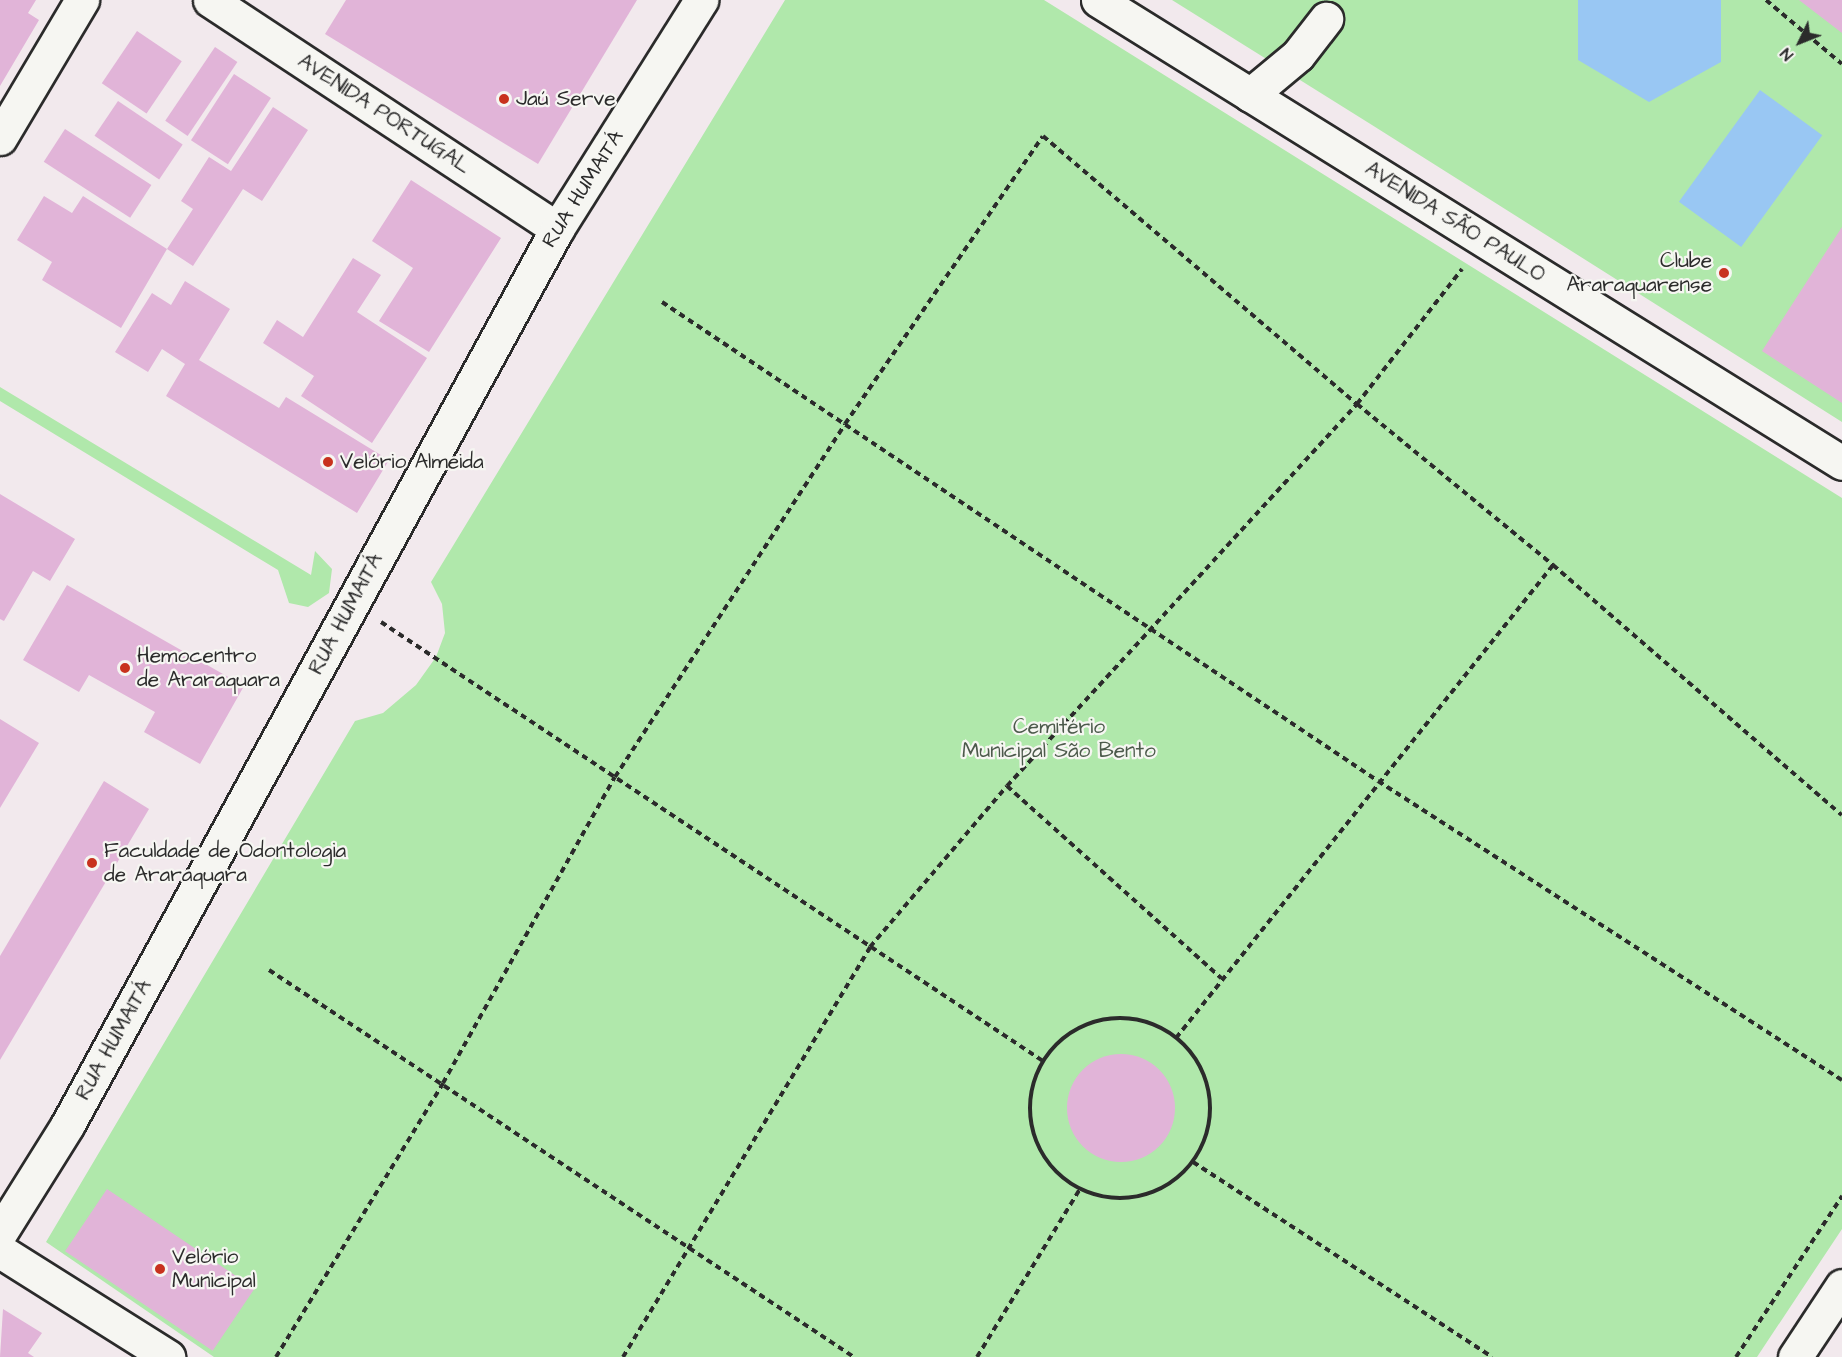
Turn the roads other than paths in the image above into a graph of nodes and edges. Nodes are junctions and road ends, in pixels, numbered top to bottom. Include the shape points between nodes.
1 (82, 0) edge
2 (210, 0) edge
3 (701, 0) edge
4 (1098, 0) edge
5 (1326, 19) dead end
6 (1250, 95) junction
7 (0, 138) edge
8 (558, 229) junction
9 (1842, 464) edge
10 (0, 1233) edge
11 (0, 1251) edge
12 (1842, 1286) edge
13 (168, 1357) edge
14 (1795, 1357) edge

1 - 7 street
2 - 8 street, AVENIDA PORTUGAL
3 - 8 street, RUA HUMAITÁ
4 - 6 street, AVENIDA SÃO PAULO
5 - 6 street via 1298,55
6 - 9 street, AVENIDA SÃO PAULO
8 - 10 street, RUA HUMAITÁ via 68,1124
11 - 13 street
12 - 14 street

